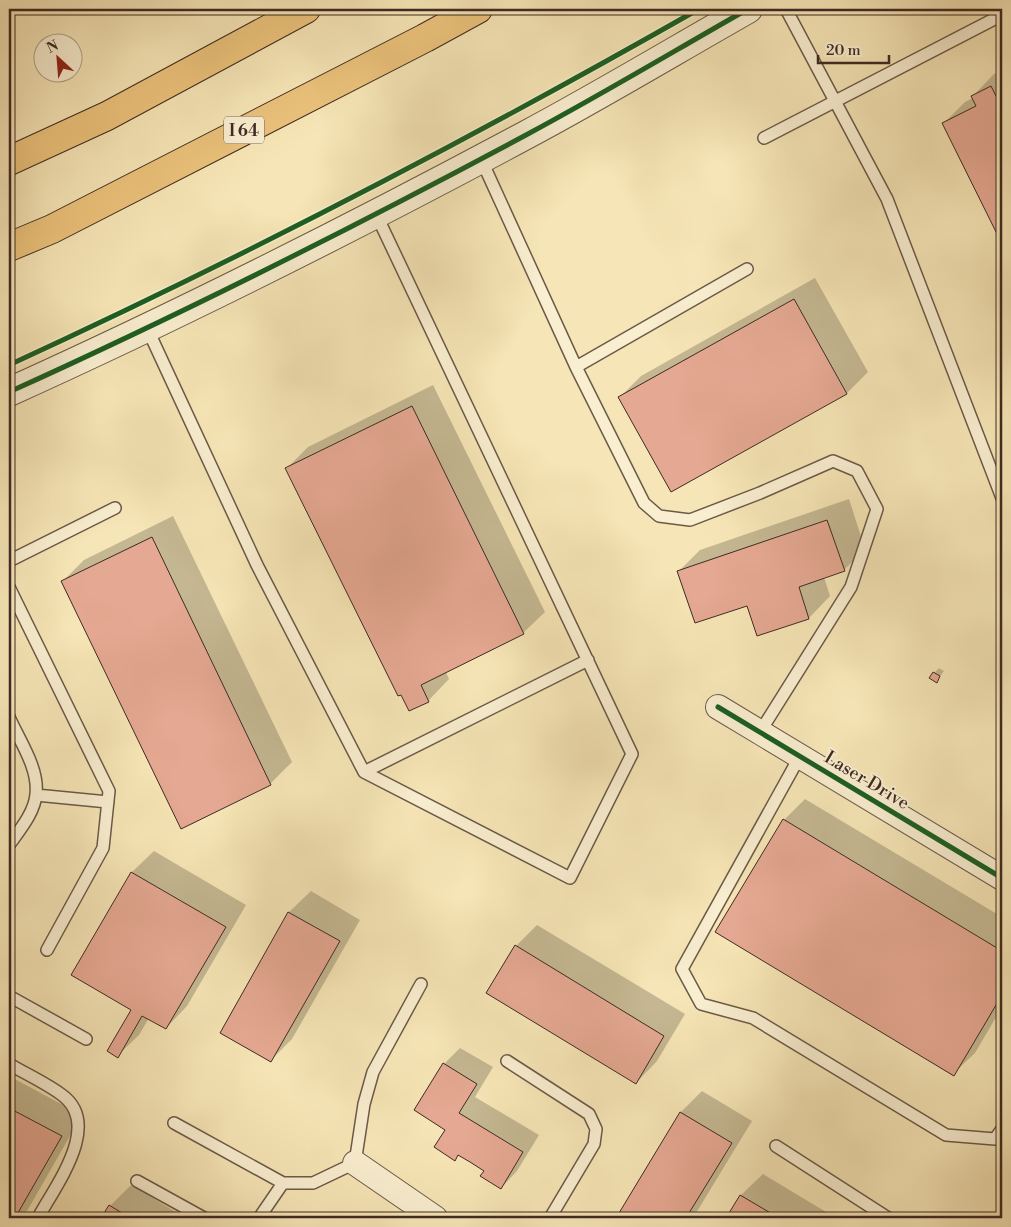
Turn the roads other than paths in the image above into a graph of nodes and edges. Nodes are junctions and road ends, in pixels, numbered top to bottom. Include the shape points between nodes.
1 (306, 9) edge
2 (478, 9) edge
3 (748, 9) edge
4 (786, 9) edge
5 (1002, 15) edge
6 (835, 102) junction
7 (764, 138) dead end
8 (480, 159) junction
9 (9, 161) edge
10 (376, 214) junction
11 (9, 247) edge
12 (747, 269) dead end
13 (147, 328) junction
14 (576, 367) junction
15 (9, 392) edge
16 (1002, 498) edge
17 (115, 508) dead end
18 (9, 561) edge
19 (9, 587) edge
20 (588, 660) junction
21 (718, 707) dead end
22 (9, 717) edge
23 (760, 732) junction
24 (800, 756) junction
25 (364, 772) junction
26 (36, 795) junction
27 (108, 802) junction
28 (9, 845) edge
29 (1002, 878) edge
30 (47, 950) dead end
31 (422, 984) dead end
32 (9, 996) edge
33 (86, 1039) dead end
34 (507, 1060) dead end
35 (9, 1064) edge
36 (174, 1123) dead end
37 (1002, 1129) edge
38 (776, 1146) dead end
39 (355, 1163) junction
40 (137, 1180) dead end
41 (283, 1183) junction
42 (38, 1218) edge
43 (204, 1218) edge
44 (259, 1218) edge
45 (435, 1218) edge
46 (550, 1218) edge
47 (888, 1218) edge

1 - 9 highway via 107,116
2 - 11 highway, I 64 via 60,224
3 - 8 street
4 - 6 lane
5 - 6 lane
6 - 7 lane
6 - 16 lane via 887,199
8 - 10 street
8 - 14 lane
10 - 13 street
10 - 20 lane
12 - 14 lane
13 - 15 street
13 - 25 lane via 257,565
14 - 23 lane via 644,503 659,516 690,520 833,461 857,471 877,510 851,587
17 - 18 lane
19 - 27 lane via 109,792
20 - 25 lane
20 - 25 lane via 632,754 570,878
21 - 23 street, Laser Drive
22 - 26 lane via 36,777
23 - 24 street, Laser Drive
24 - 29 street, Laser Drive
24 - 37 lane via 682,969 701,1004 753,1018 946,1135 995,1138
26 - 27 lane
26 - 28 lane via 27,818
27 - 30 lane via 103,848
31 - 39 lane via 373,1072 364,1104
32 - 33 lane
34 - 46 lane via 589,1114 596,1130 594,1144
35 - 42 lane via 63,1096 78,1115 79,1131 72,1155
36 - 41 lane
38 - 47 lane
39 - 41 lane via 313,1183
39 - 45 street
40 - 43 lane
41 - 44 lane

